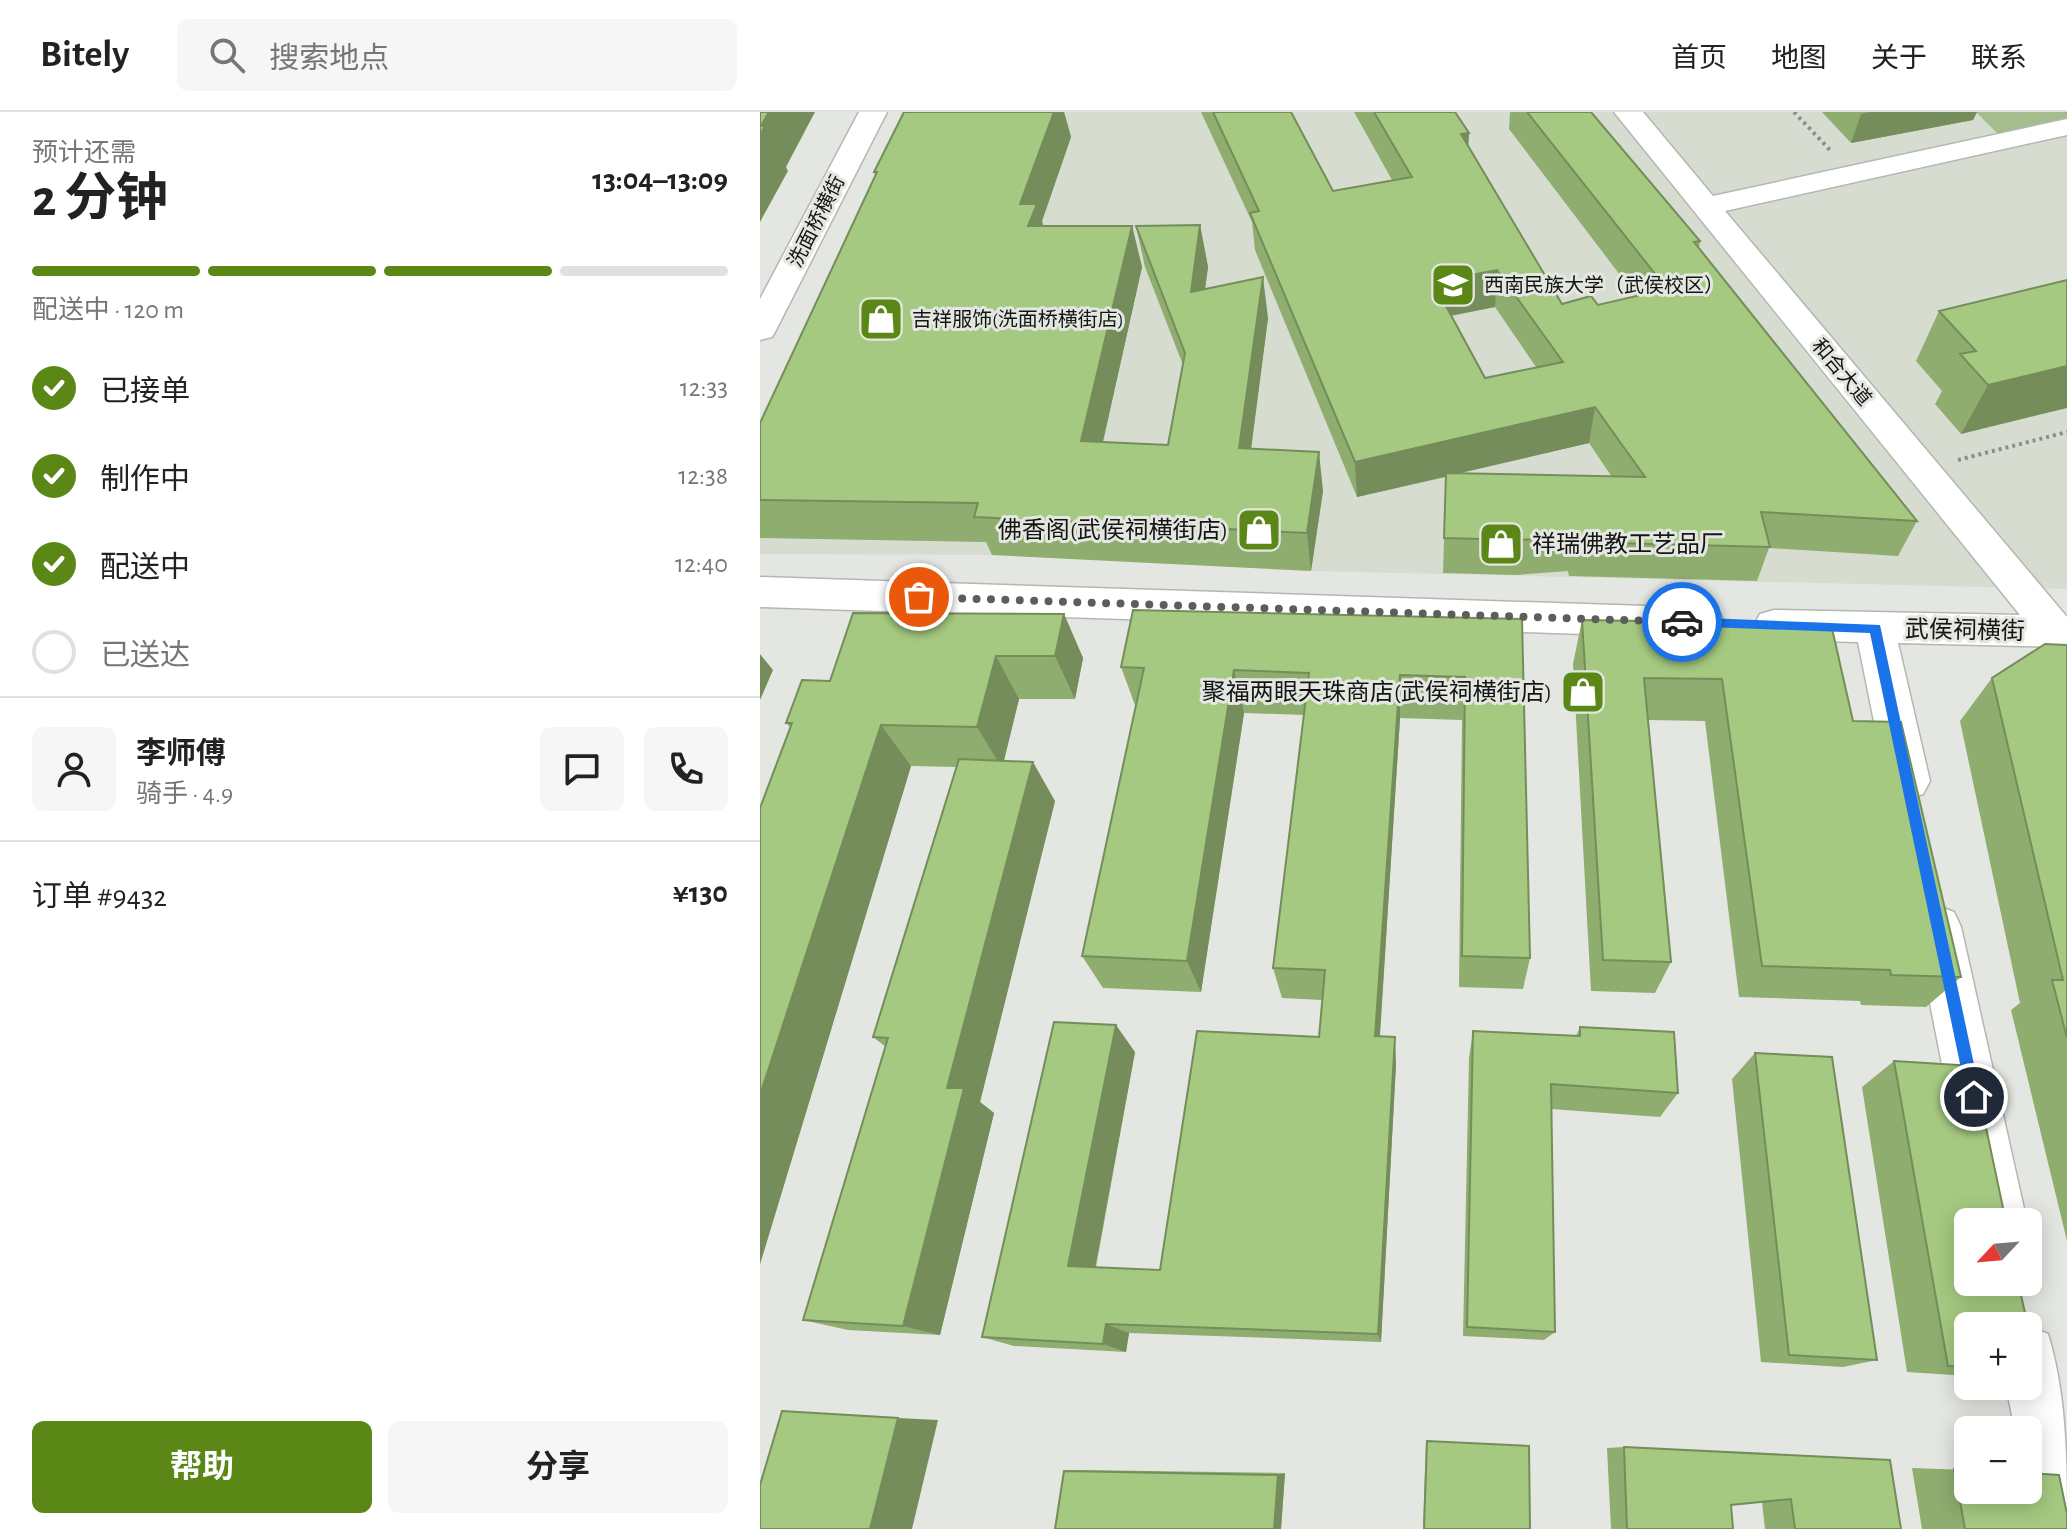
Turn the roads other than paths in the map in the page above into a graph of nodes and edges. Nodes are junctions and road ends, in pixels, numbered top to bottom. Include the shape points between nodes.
1 (873, 112) edge
2 (1628, 112) edge
3 (2067, 127) edge
4 (1706, 206) junction
5 (760, 330) edge
6 (760, 592) edge
7 (1875, 628) junction
8 (2062, 632) edge
9 (1915, 816) edge
10 (1931, 894) edge
11 (1997, 1208) edge
12 (2038, 1400) edge
13 (2065, 1529) edge

1 - 5 street, 洗面桥横街
2 - 4 street, 和合大道
3 - 4 street via 1995,131 1853,174
4 - 8 street, 和合大道
6 - 7 street, 武侯祠横街
7 - 8 street, 武侯祠横街
7 - 9 street
10 - 11 street
12 - 13 street

